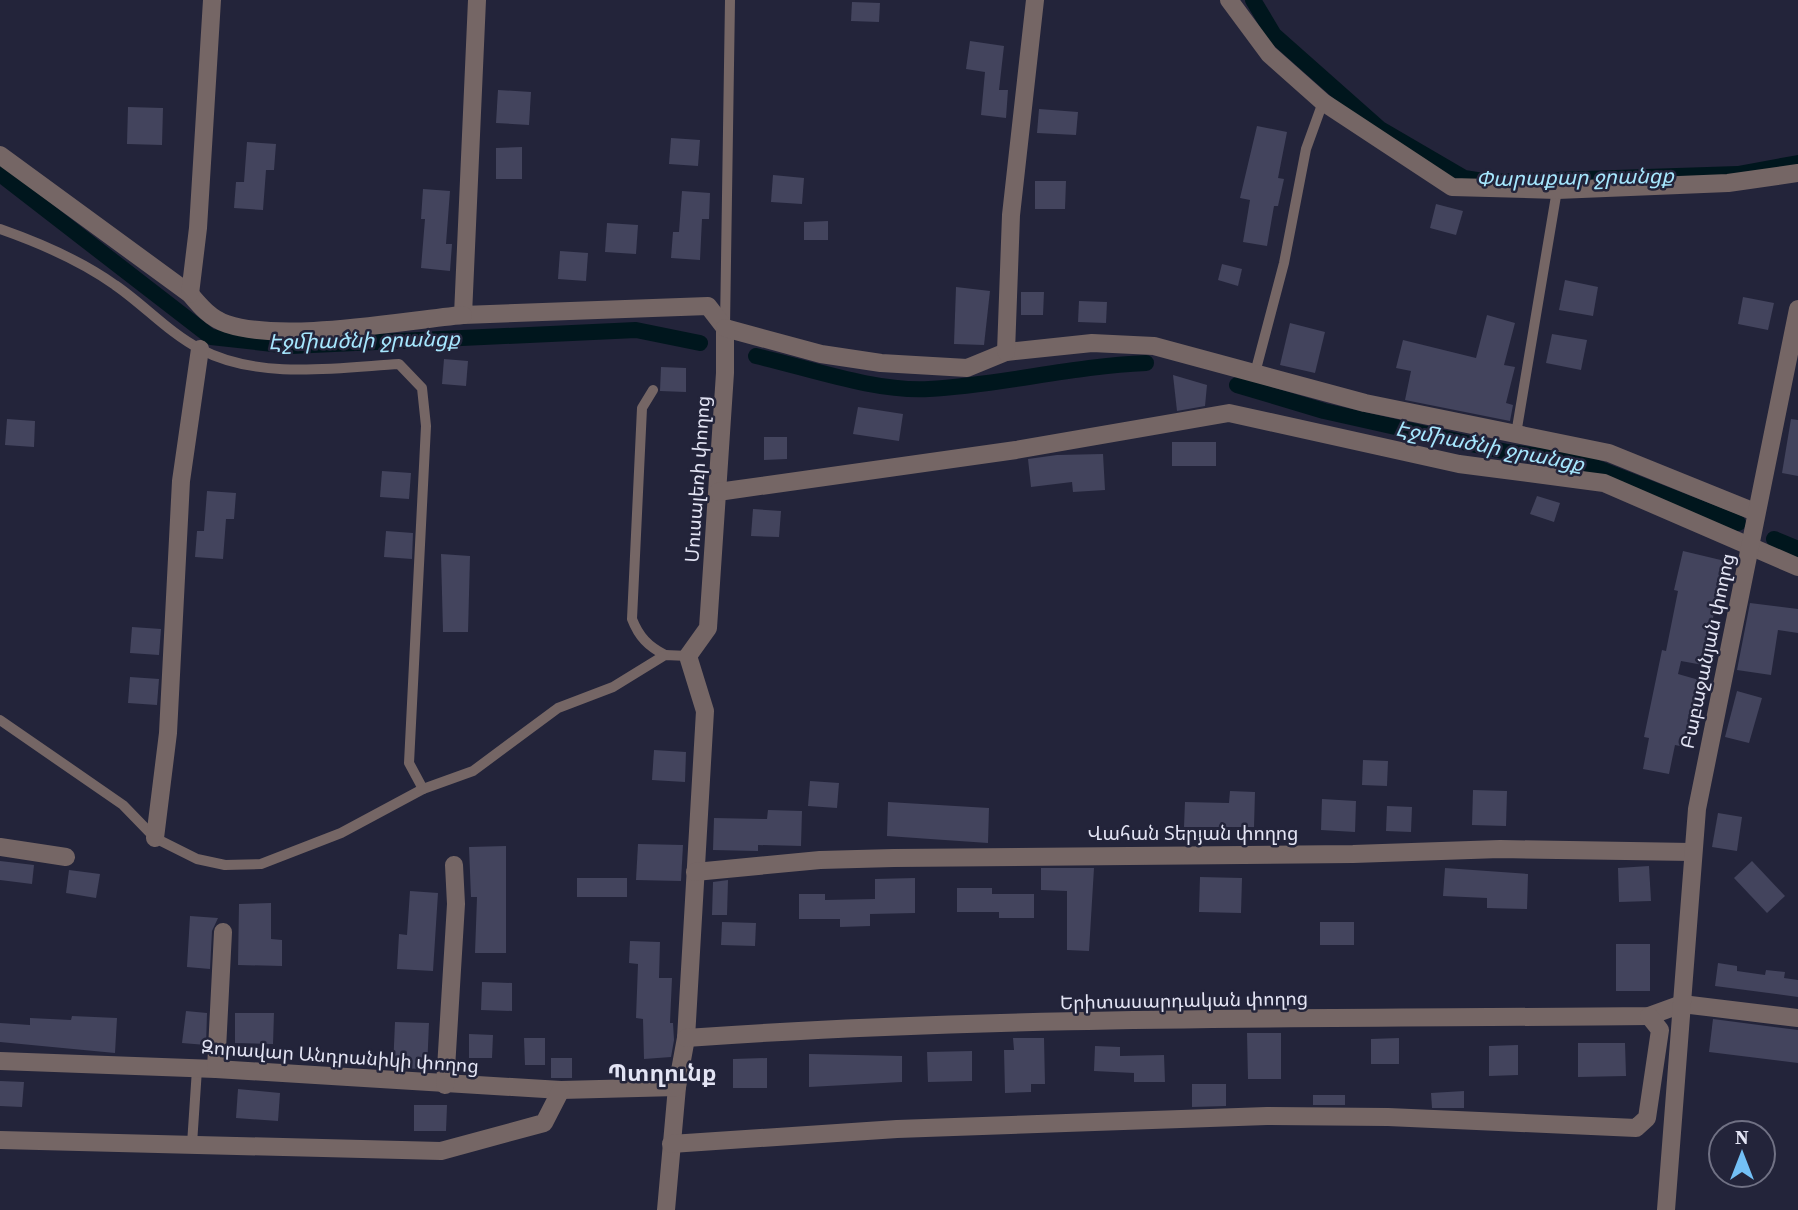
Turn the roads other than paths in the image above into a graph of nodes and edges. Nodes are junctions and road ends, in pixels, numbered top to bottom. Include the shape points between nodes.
1 (212, 0) edge
2 (477, 0) edge
3 (730, 0) edge
4 (1035, 0) edge
5 (1229, 0) edge
6 (1323, 102) junction
7 (0, 155) edge
8 (1798, 173) edge
9 (1558, 190) junction
10 (0, 229) edge
11 (190, 294) junction
12 (1798, 309) edge
13 (463, 315) junction
14 (725, 328) junction
15 (200, 349) junction
16 (1006, 352) junction
17 (1255, 373) junction
18 (653, 390) dead end
19 (1516, 434) junction
20 (718, 492) junction
21 (1755, 512) junction
22 (1750, 547) junction
23 (1798, 567) edge
24 (665, 655) junction
25 (688, 656) junction
26 (0, 720) edge
27 (423, 789) junction
28 (155, 838) junction
29 (0, 847) edge
30 (1692, 852) junction
31 (66, 857) dead end
32 (454, 865) dead end
33 (695, 872) junction
34 (223, 932) dead end
35 (1682, 1004) junction
36 (1649, 1016) junction
37 (1798, 1018) edge
38 (686, 1038) junction
39 (0, 1061) edge
40 (197, 1069) junction
41 (216, 1069) junction
42 (445, 1085) junction
43 (677, 1087) junction
44 (561, 1090) junction
45 (0, 1140) edge
46 (192, 1144) junction
47 (671, 1144) junction
48 (666, 1210) edge
49 (1666, 1210) edge

1 - 11 street
2 - 13 street
3 - 14 lane
4 - 16 street via 1011,215
5 - 6 street via 1269,54
6 - 9 street via 1452,187
6 - 17 lane via 1306,149 1284,263
7 - 11 street
8 - 9 street via 1728,183
9 - 19 lane
10 - 15 lane via 43,244 113,283
11 - 13 street via 203,310 225,323 253,330 292,331
12 - 21 street, Բաբաջանյան փողոց
13 - 14 street via 708,306
14 - 16 street via 821,354 881,363 967,368
14 - 20 street, Մուսալեռի փողոց
15 - 27 lane via 254,366 298,370 399,364 422,388 426,426 409,763
15 - 28 street via 181,481 168,733
16 - 17 street via 1092,343 1154,346
17 - 19 street via 1365,403
18 - 24 lane via 642,408 632,619 639,635
19 - 21 street via 1608,453
20 - 22 street via 1016,450 1229,413 1459,464 1604,483
20 - 25 street, Մուսալեռի փողոց via 708,628
21 - 22 street, Բաբաջանյան փողոց
22 - 23 street
22 - 30 street, Բաբաջանյան փողոց
24 - 25 lane
24 - 27 lane via 614,687 558,708 473,771
25 - 33 street via 705,710
26 - 28 lane via 123,805
27 - 28 lane via 341,833 261,864 225,865 197,859
29 - 31 street
30 - 33 street, Վահան Տերյան փողոց via 1500,849 894,858
30 - 35 street, Բաբաջանյան փողոց
32 - 42 street via 456,904
33 - 38 street
34 - 41 street
35 - 36 street, Երիտասարդական փողոց
35 - 37 street
35 - 49 street, Բաբաջանյան փողոց
36 - 38 street, Երիտասարդական փողոց via 1156,1020 815,1029
36 - 47 street via 1660,1030 1647,1118 1636,1128 1268,1116 897,1129
38 - 43 street
39 - 40 street, Զորավար Անդրանիկի փողոց
40 - 41 street, Զորավար Անդրանիկի փողոց
40 - 46 lane
41 - 42 street, Զորավար Անդրանիկի փողոց
42 - 44 street, Զորավար Անդրանիկի փողոց
43 - 44 street, Զորավար Անդրանիկի փողոց
43 - 47 street
44 - 46 street via 544,1123 441,1151
45 - 46 street
47 - 48 street

